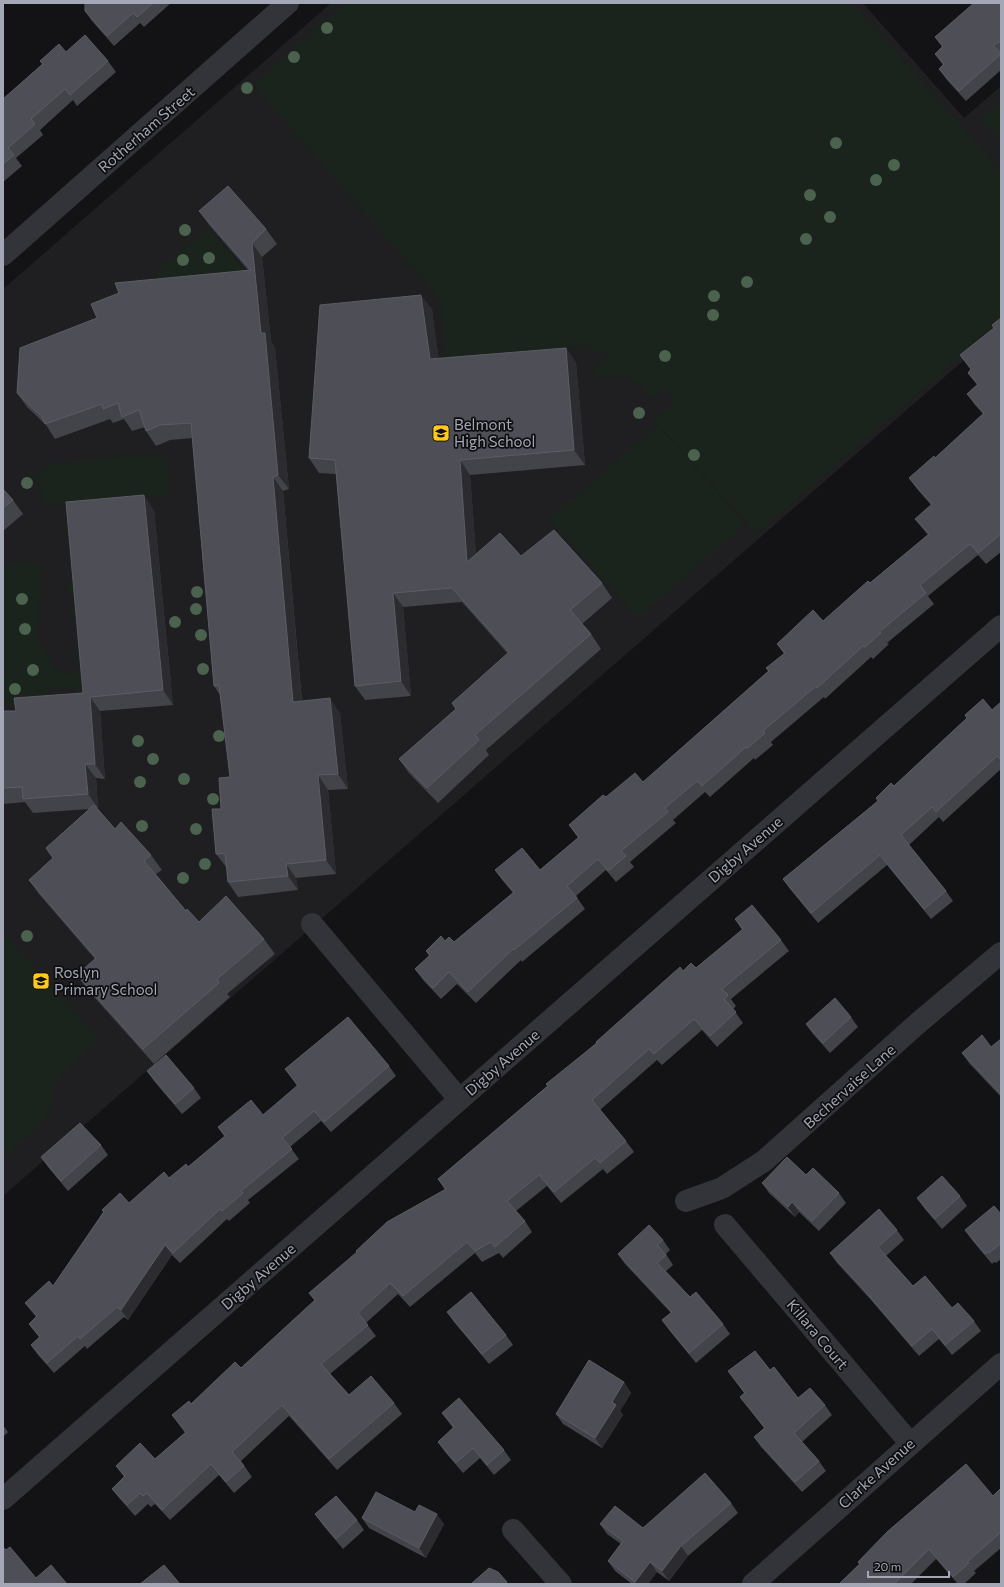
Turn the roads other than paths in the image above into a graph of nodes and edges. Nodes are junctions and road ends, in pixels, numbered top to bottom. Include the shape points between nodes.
1 (288, 3) edge
2 (3, 255) edge
3 (1001, 626) edge
4 (312, 924) dead end
5 (1001, 953) edge
6 (459, 1099) junction
7 (686, 1201) dead end
8 (725, 1225) dead end
9 (1001, 1364) edge
10 (910, 1443) junction
11 (3, 1499) edge
12 (513, 1530) dead end
13 (561, 1584) edge
14 (753, 1584) edge

1 - 2 street, Rotherham Street
3 - 6 street, Digby Avenue
4 - 6 street
5 - 7 street, Bechervaise Lane via 917,1024 764,1161 722,1188
6 - 11 street, Digby Avenue
8 - 10 street, Killara Court
9 - 10 street, Clarke Avenue
10 - 14 street, Clarke Avenue
12 - 13 street

